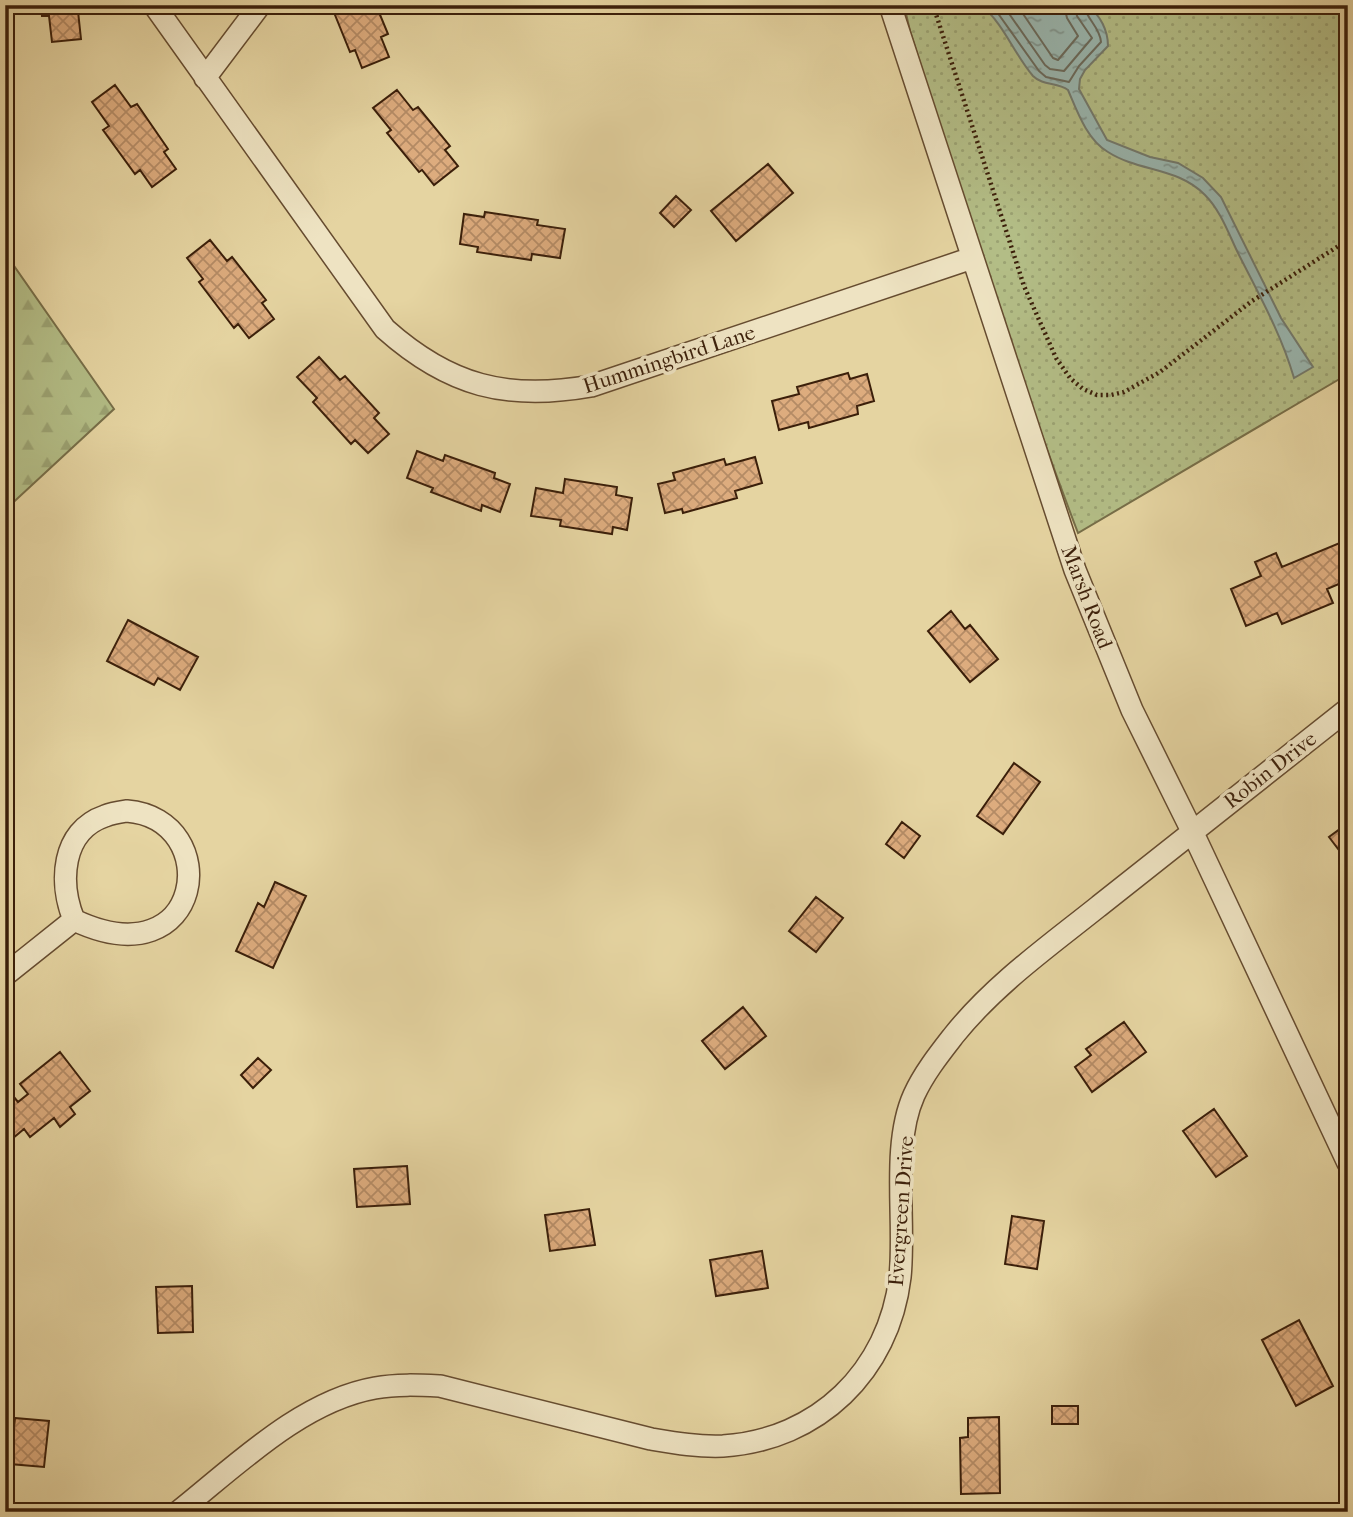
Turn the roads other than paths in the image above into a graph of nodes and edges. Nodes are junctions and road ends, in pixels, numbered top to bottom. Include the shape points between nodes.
1 (154, 5) edge
2 (260, 5) edge
3 (890, 5) edge
4 (205, 78) junction
5 (972, 258) junction
6 (1348, 709) edge
7 (1192, 831) junction
8 (74, 920) junction
9 (5, 975) edge
10 (1348, 1163) edge
11 (178, 1512) edge

1 - 4 street, Hummingbird Lane
2 - 4 street
3 - 5 street, Marsh Road
4 - 5 street, Hummingbird Lane via 385,329 437,368 476,385 515,392 560,392 591,386
5 - 7 street, Marsh Road via 1075,570 1132,710
6 - 7 street, Robin Drive
7 - 10 street, Marsh Road
7 - 11 street, Evergreen Drive via 989,995 934,1061 913,1096 903,1137 900,1278 888,1326 869,1366 839,1400 804,1423 724,1446 651,1439 439,1386 374,1388 310,1411
8 - 8 street via 117,934 140,934 158,929 172,918 189,885 187,861 165,824 146,813 127,811 87,826 73,842 66,861 63,885
8 - 9 street

